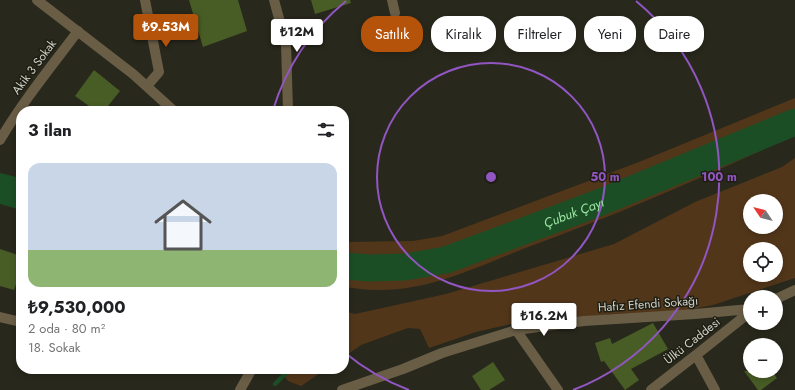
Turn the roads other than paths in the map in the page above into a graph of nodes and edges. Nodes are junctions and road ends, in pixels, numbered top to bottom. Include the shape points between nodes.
1 (37, 0) edge
2 (145, 0) edge
3 (274, 0) edge
4 (392, 0) edge
5 (395, 13) dead end
6 (78, 31) junction
7 (147, 86) junction
8 (22, 106) edge
9 (169, 106) edge
10 (288, 106) edge
11 (16, 115) edge
12 (0, 140) edge
13 (795, 290) edge
14 (783, 295) edge
15 (743, 311) edge
16 (743, 316) edge
17 (0, 317) edge
18 (16, 321) edge
19 (516, 330) junction
20 (696, 355) junction
21 (249, 374) edge
22 (240, 390) edge
23 (342, 390) edge
24 (558, 390) edge
25 (651, 390) edge
26 (715, 390) edge

1 - 6 street
2 - 7 street via 159,72
3 - 10 street via 286,44
4 - 5 street
6 - 7 street
6 - 8 street, Akik 3 Sokak
7 - 9 street
11 - 12 street, Akik 3 Sokak
13 - 14 street
15 - 19 street, Hafız Efendi Sokağı via 584,322
16 - 20 street, Ülkü Caddesi
17 - 18 street
19 - 23 street, Hafız Efendi Sokağı via 442,353
19 - 24 street
20 - 25 street, Ülkü Caddesi
20 - 26 street
21 - 22 street

